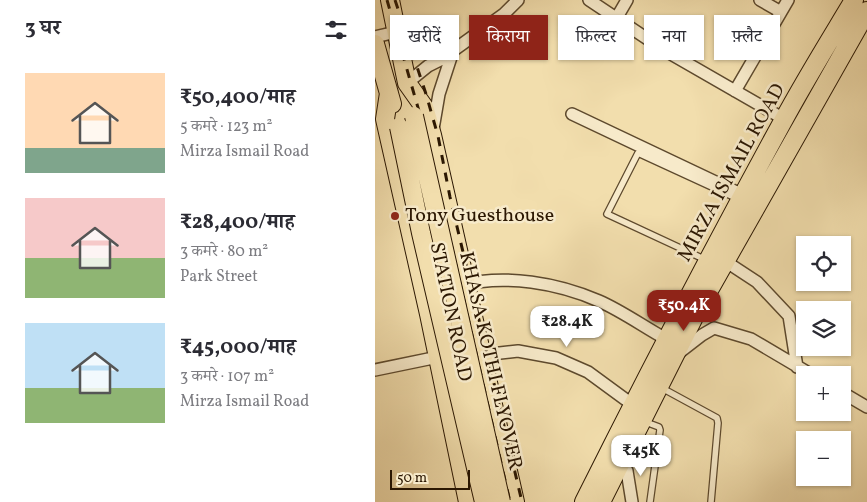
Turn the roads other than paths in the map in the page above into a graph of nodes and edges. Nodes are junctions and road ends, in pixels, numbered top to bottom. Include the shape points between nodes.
1 (390, 0) edge
2 (518, 0) edge
3 (589, 0) edge
4 (627, 0) edge
5 (760, 0) edge
6 (788, 0) edge
7 (854, 0) edge
8 (867, 11) edge
9 (781, 12) junction
10 (393, 15) edge
11 (610, 15) edge
12 (618, 15) edge
13 (634, 31) edge
14 (390, 33) edge
15 (375, 37) edge
16 (375, 44) edge
17 (459, 47) edge
18 (402, 60) edge
19 (438, 60) edge
20 (450, 60) edge
21 (407, 83) junction
22 (735, 91) junction
23 (389, 93) junction
24 (572, 114) dead end
25 (784, 120) junction
26 (799, 128) junction
27 (432, 135) junction
28 (741, 197) junction
29 (716, 261) junction
30 (466, 283) junction
31 (424, 293) junction
32 (666, 339) junction
33 (482, 355) junction
34 (438, 357) junction
35 (671, 359) junction
36 (796, 366) edge
37 (797, 366) edge
38 (375, 370) edge
39 (658, 386) junction
40 (851, 398) edge
41 (867, 407) edge
42 (637, 412) junction
43 (621, 460) junction
44 (464, 484) junction
45 (459, 502) edge
46 (468, 502) edge
47 (484, 502) edge
48 (501, 502) edge
49 (515, 502) edge
50 (584, 502) edge
51 (601, 502) edge
52 (632, 502) edge
53 (650, 502) edge
54 (711, 502) edge

1 - 10 main road, STATION ROAD
2 - 17 street
3 - 11 street
4 - 12 street
5 - 9 street
6 - 9 street
7 - 25 main road, MIRZA ISMAIL ROAD
8 - 26 main road, MIRZA ISMAIL ROAD
9 - 22 street
13 - 22 street
14 - 15 street
16 - 23 main road, STATION ROAD
18 - 21 main road, STATION ROAD
19 - 21 street
20 - 27 street via 439,94
21 - 27 main road, STATION ROAD via 424,107
21 - 48 main road, KHASA KOTHI FLYOVER, bridge
22 - 25 street
23 - 31 main road, STATION ROAD via 385,120
23 - 47 main road, KHASA KOTHI FLYOVER, bridge
24 - 28 street
25 - 26 main road
25 - 28 main road, MIRZA ISMAIL ROAD
26 - 29 main road, MIRZA ISMAIL ROAD
27 - 30 main road, STATION ROAD
28 - 29 main road, MIRZA ISMAIL ROAD
28 - 29 lane via 638,153 607,214
29 - 32 main road, MIRZA ISMAIL ROAD
29 - 35 main road, MIRZA ISMAIL ROAD
29 - 37 street via 757,282 789,316
30 - 31 street
30 - 32 street via 509,280 545,284 600,301
30 - 33 main road, STATION ROAD
31 - 34 main road, STATION ROAD
32 - 42 main road, MIRZA ISMAIL ROAD
33 - 42 street via 518,351 556,358 588,372
33 - 49 main road, STATION ROAD
34 - 38 street
34 - 44 main road, STATION ROAD
35 - 36 street via 714,328 751,339
35 - 39 main road, MIRZA ISMAIL ROAD
39 - 42 main road, MIRZA ISMAIL ROAD
39 - 54 lane via 717,418
40 - 41 street
42 - 43 main road, MIRZA ISMAIL ROAD
42 - 50 main road, MIRZA ISMAIL ROAD
42 - 53 lane via 660,430
43 - 51 main road, MIRZA ISMAIL ROAD
43 - 52 street via 627,472
44 - 45 main road
44 - 46 main road, STATION ROAD

